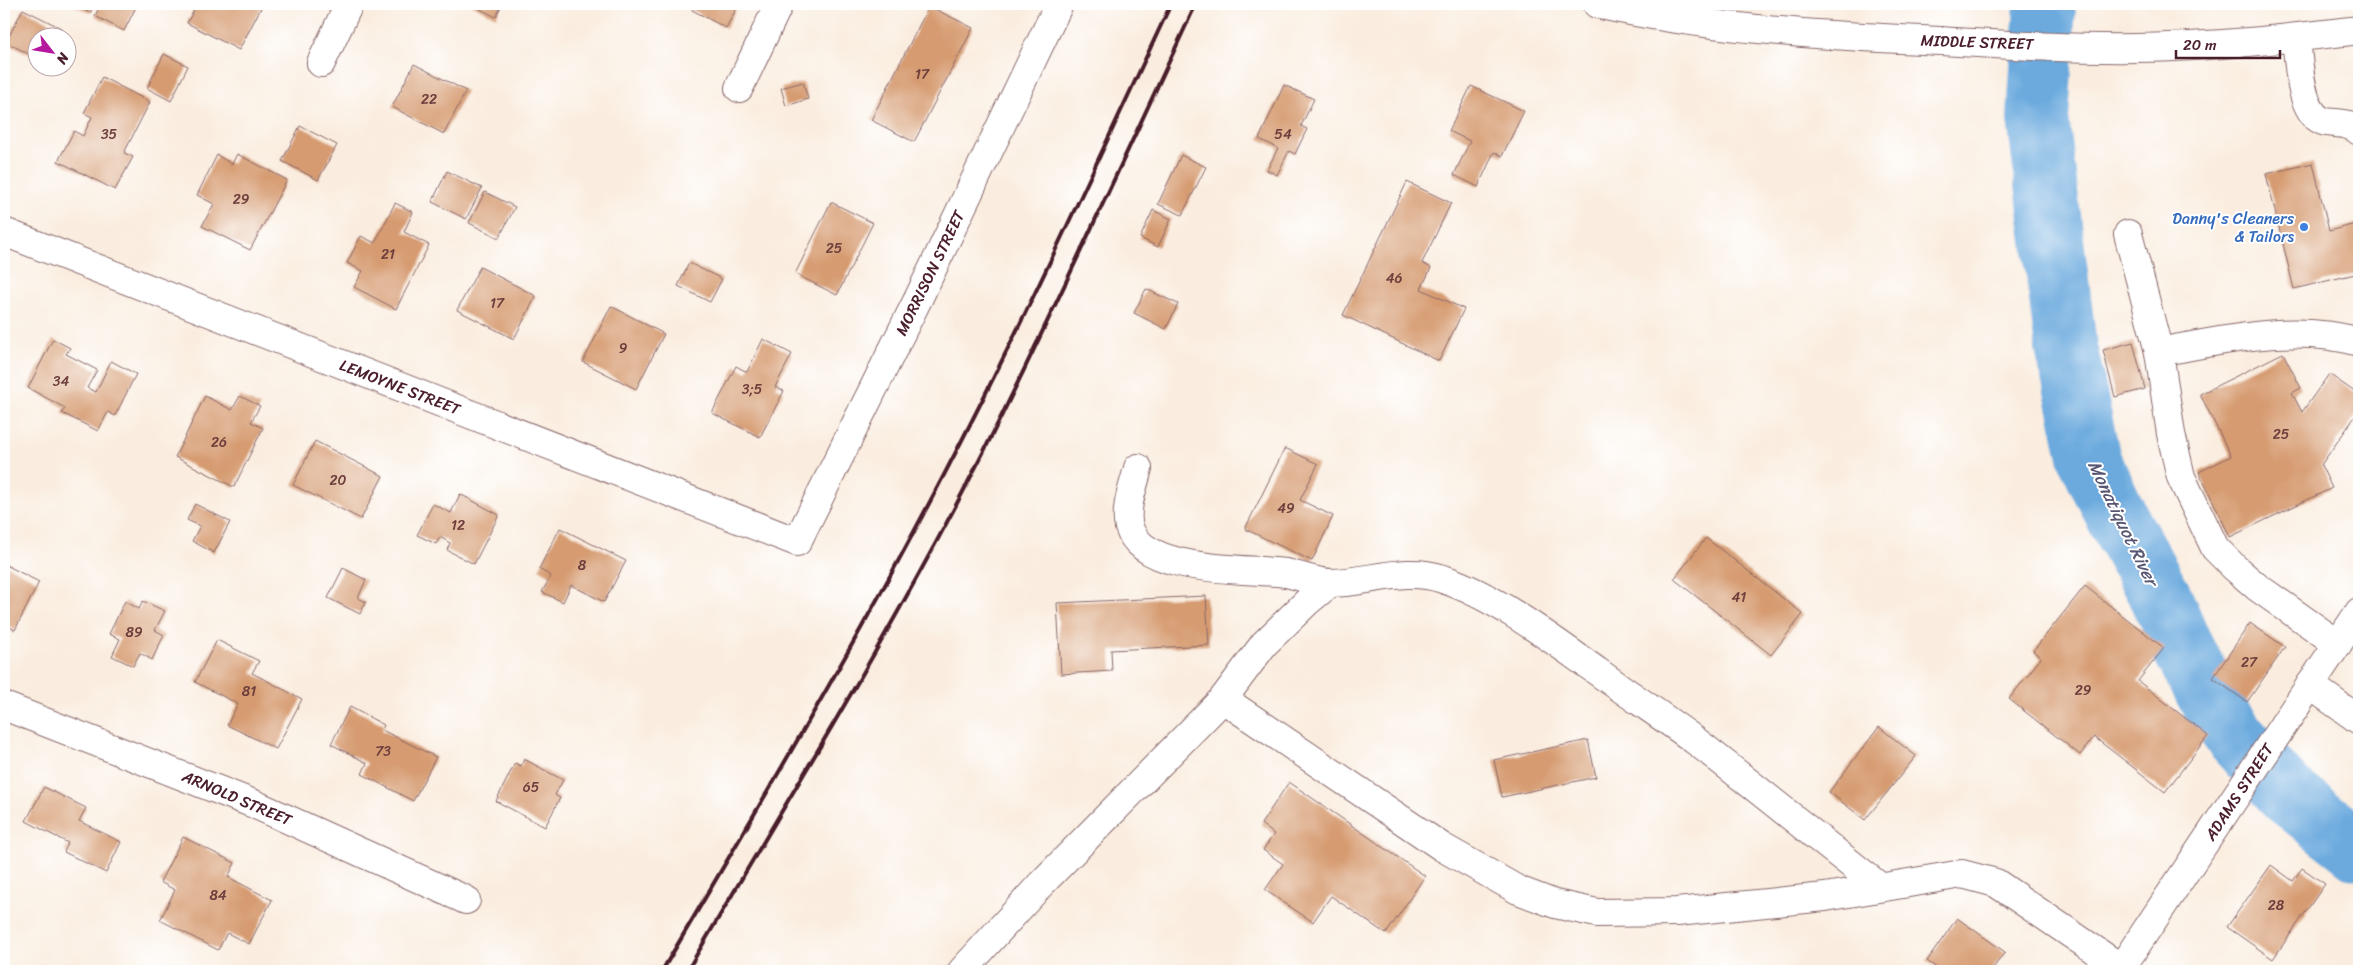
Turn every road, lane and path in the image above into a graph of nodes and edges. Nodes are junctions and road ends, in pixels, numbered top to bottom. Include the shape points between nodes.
1 (349, 4) edge
2 (779, 4) edge
3 (1059, 4) edge
4 (1597, 4) edge
5 (2359, 30) edge
6 (2296, 38) junction
7 (322, 64) dead end
8 (739, 88) dead end
9 (2359, 131) edge
10 (4, 232) edge
11 (2128, 234) dead end
12 (2359, 342) edge
13 (2159, 352) junction
14 (1138, 468) dead end
15 (797, 542) joint
16 (1330, 583) junction
17 (2359, 612) edge
18 (2338, 644) junction
19 (2310, 685) junction
20 (1223, 699) junction
21 (4, 706) edge
22 (2359, 720) edge
23 (1880, 887) junction
24 (466, 900) dead end
25 (2120, 969) edge
26 (962, 971) edge

1 - 7 street
2 - 8 street
3 - 15 street, MORRISON STREET
4 - 6 street, MIDDLE STREET via 1700,23 1788,33 1999,44 2182,47
5 - 6 street, MIDDLE STREET
6 - 9 street via 2300,75 2310,113 2319,120 2351,125
10 - 15 street, LEMOYNE STREET
11 - 13 street
12 - 13 street via 2340,337 2282,334 2248,336
13 - 18 street via 2181,478 2216,548 2257,587
14 - 16 street via 1127,516 1130,529 1143,548 1157,556 1190,565 1288,574
16 - 20 street via 1264,644
16 - 23 street via 1419,574 1442,579 1473,592 1569,652 1696,741
17 - 18 street, ADAMS STREET
18 - 19 street, ADAMS STREET
19 - 22 street
19 - 25 street, ADAMS STREET
20 - 23 street via 1442,847 1518,890 1555,904 1597,913 1677,912 1825,897
20 - 26 street via 1042,884
21 - 24 street, ARNOLD STREET via 254,804
23 - 25 street via 1962,874 1996,883

